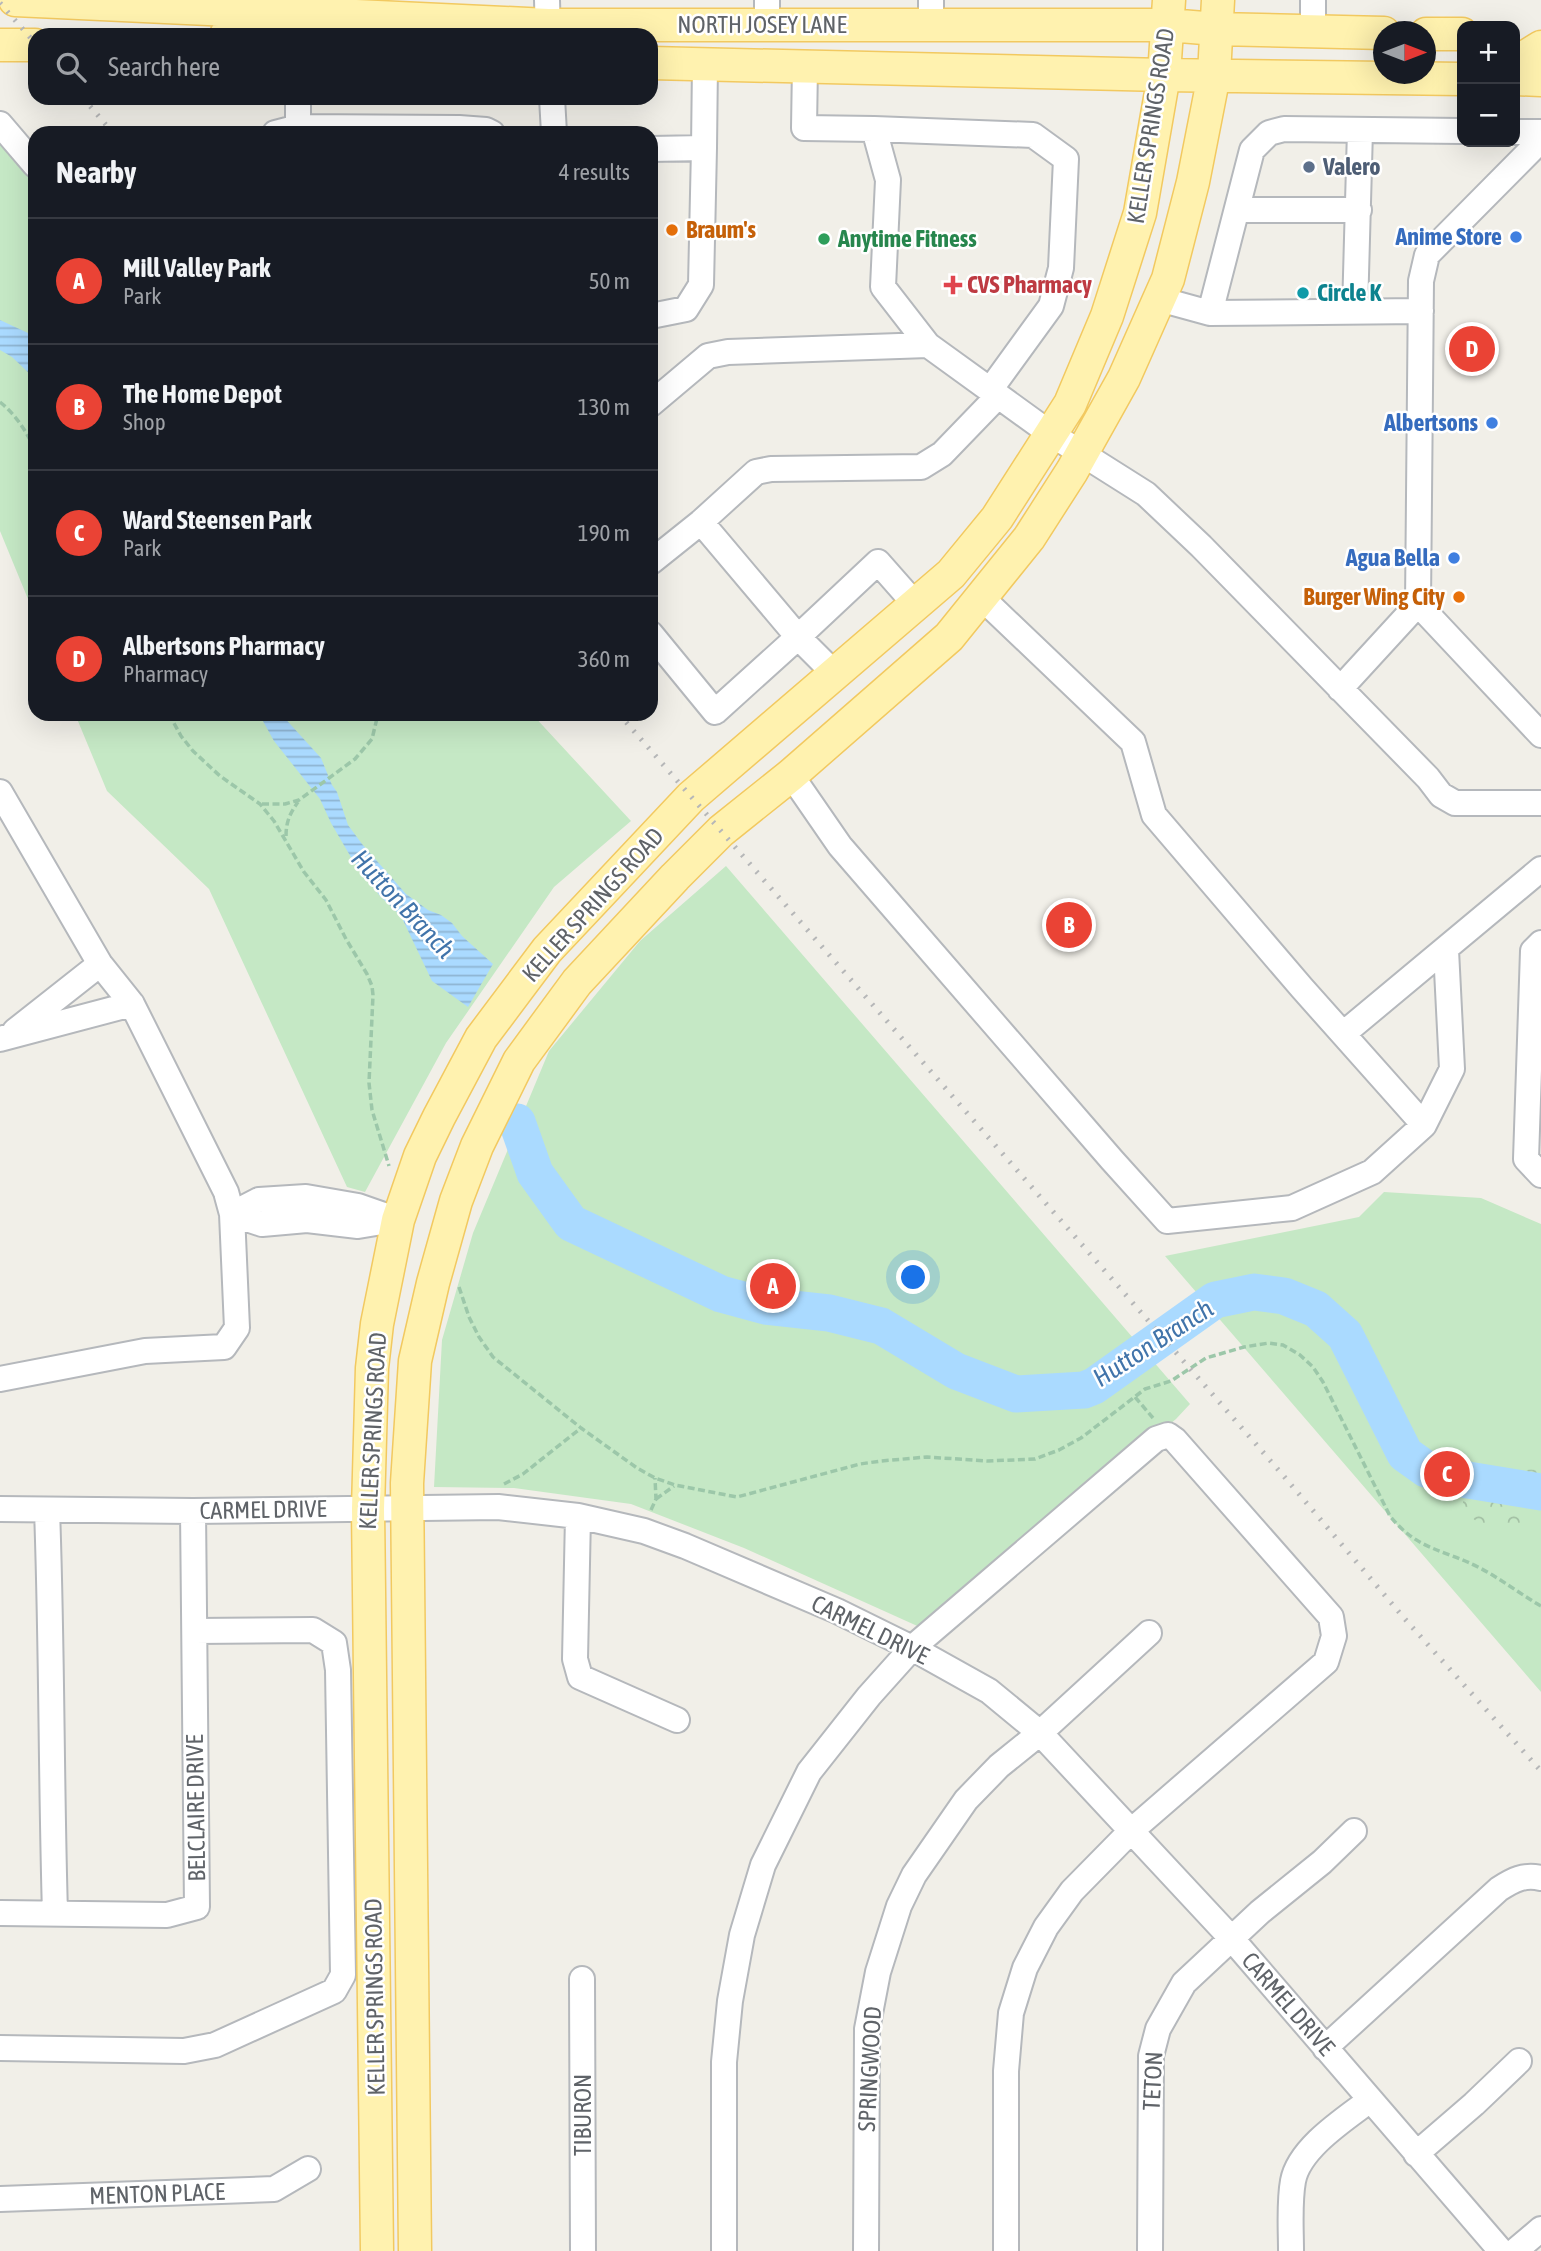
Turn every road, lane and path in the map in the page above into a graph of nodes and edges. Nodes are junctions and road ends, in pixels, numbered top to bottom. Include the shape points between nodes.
1 (15, 0) edge
2 (1314, 0) edge
3 (316, 7) edge
4 (767, 12) edge
5 (931, 12) edge
6 (1169, 12) edge
7 (1217, 14) edge
8 (548, 20) edge
9 (311, 28) edge
10 (1314, 32) junction
11 (1373, 33) edge
12 (1436, 34) edge
13 (1457, 34) edge
14 (1520, 35) edge
15 (1541, 36) edge
16 (0, 45) edge
17 (28, 45) edge
18 (1541, 47) edge
19 (1520, 57) edge
20 (1457, 58) edge
21 (1436, 61) edge
22 (658, 63) edge
23 (705, 64) junction
24 (805, 66) junction
25 (1373, 74) edge
26 (1164, 75) junction
27 (1214, 75) junction
28 (1436, 76) edge
29 (1457, 78) edge
30 (1520, 79) edge
31 (1541, 80) edge
32 (295, 105) edge
33 (552, 105) edge
34 (0, 124) edge
35 (288, 126) edge
36 (554, 126) edge
37 (874, 129) junction
38 (1360, 130) junction
39 (1457, 131) edge
40 (1520, 132) edge
41 (1541, 132) edge
42 (1541, 141) edge
43 (704, 148) junction
44 (658, 149) edge
45 (28, 157) edge
46 (1237, 210) junction
47 (1359, 210) junction
48 (1159, 299) junction
49 (1355, 311) junction
50 (1421, 311) junction
51 (1210, 313) junction
52 (658, 315) edge
53 (928, 345) junction
54 (994, 393) junction
55 (658, 398) edge
56 (0, 402) edge
57 (1051, 434) junction
58 (28, 435) edge
59 (1081, 454) junction
60 (701, 523) junction
61 (658, 557) edge
62 (981, 597) junction
63 (915, 604) junction
64 (1418, 604) junction
65 (798, 637) junction
66 (658, 643) edge
67 (835, 674) junction
68 (1340, 689) junction
69 (173, 721) edge
70 (376, 721) edge
71 (1541, 735) edge
72 (791, 775) junction
73 (0, 792) edge
74 (299, 800) junction
75 (1541, 803) edge
76 (260, 804) junction
77 (286, 838) junction
78 (1541, 869) edge
79 (1541, 943) edge
80 (1447, 950) junction
81 (100, 964) junction
82 (132, 1004) junction
83 (1343, 1034) junction
84 (4, 1038) edge
85 (1424, 1125) junction
86 (389, 1167) dead end
87 (1541, 1175) edge
88 (232, 1214) junction
89 (398, 1220) junction
90 (447, 1233) junction
91 (457, 1283) dead end
92 (0, 1380) edge
93 (581, 1428) junction
94 (655, 1478) junction
95 (497, 1485) dead end
96 (675, 1485) junction
97 (656, 1499) junction
98 (407, 1507) junction
99 (0, 1509) edge
100 (368, 1509) junction
101 (47, 1510) junction
102 (193, 1511) junction
103 (578, 1516) junction
104 (644, 1531) junction
105 (1541, 1606) edge
106 (195, 1631) junction
107 (1149, 1633) dead end
108 (912, 1648) junction
109 (677, 1720) dead end
110 (1040, 1733) junction
111 (1131, 1831) junction
112 (1354, 1831) dead end
113 (1541, 1878) edge
114 (0, 1913) edge
115 (55, 1913) junction
116 (1232, 1939) junction
117 (582, 1979) dead end
118 (0, 2048) edge
119 (1325, 2048) junction
120 (1519, 2061) dead end
121 (1370, 2100) junction
122 (1416, 2154) junction
123 (308, 2169) dead end
124 (0, 2199) edge
125 (1541, 2229) edge
126 (377, 2251) edge
127 (415, 2251) edge
128 (583, 2251) edge
129 (724, 2251) edge
130 (866, 2251) edge
131 (1006, 2251) edge
132 (1150, 2251) edge
133 (1291, 2251) edge
134 (1501, 2251) edge
135 (1515, 2251) edge

1 - 3 main road, NORTH JOSEY LANE
2 - 10 street
3 - 8 main road, NORTH JOSEY LANE
3 - 9 main road
4 - 5 main road, NORTH JOSEY LANE
4 - 8 main road, NORTH JOSEY LANE
5 - 6 main road, NORTH JOSEY LANE
6 - 7 main road, NORTH JOSEY LANE
6 - 26 main road, KELLER SPRINGS ROAD
7 - 10 main road, NORTH JOSEY LANE
7 - 27 main road, KELLER SPRINGS ROAD
10 - 11 main road, NORTH JOSEY LANE
12 - 13 main road
14 - 15 main road
16 - 17 main road
18 - 19 main road
20 - 21 main road
22 - 23 main road, NORTH JOSEY LANE
23 - 24 main road, NORTH JOSEY LANE
23 - 43 street
24 - 26 main road, NORTH JOSEY LANE
24 - 37 street via 804,128
25 - 27 main road, NORTH JOSEY LANE
26 - 27 main road, NORTH JOSEY LANE
26 - 57 main road, KELLER SPRINGS ROAD via 1140,213 1107,316 1070,404
27 - 48 main road, KELLER SPRINGS ROAD via 1194,183
28 - 29 main road, NORTH JOSEY LANE
30 - 31 main road
32 - 35 street
33 - 36 street
34 - 45 street
37 - 53 street via 888,180 883,287
37 - 54 street via 1033,135 1066,159 1061,268 1051,306
38 - 39 street
38 - 46 street via 1269,133 1252,150
38 - 47 street
40 - 41 street
42 - 50 street via 1427,255
43 - 44 street
43 - 52 street via 701,285 686,309
46 - 47 street
46 - 51 street
47 - 49 street
48 - 51 street
48 - 59 main road, KELLER SPRINGS ROAD via 1124,378
49 - 50 street
49 - 51 street
50 - 64 street
53 - 54 street
53 - 55 street via 728,352 708,356
54 - 57 street
54 - 60 street via 942,454 921,467 757,472
56 - 58 path
57 - 59 street
57 - 63 main road, KELLER SPRINGS ROAD via 997,518 951,574
59 - 62 main road, KELLER SPRINGS ROAD via 1029,538
59 - 68 street via 1146,494
60 - 61 street
60 - 65 street
62 - 72 main road, KELLER SPRINGS ROAD via 949,637
62 - 83 street via 1133,742 1154,815
63 - 65 street via 878,562
63 - 67 main road, KELLER SPRINGS ROAD
64 - 68 street
64 - 71 street
65 - 66 street via 715,712
65 - 67 street
67 - 72 main road via 820,706 788,737 784,753
67 - 89 main road, KELLER SPRINGS ROAD via 691,797 547,950 481,1038 420,1156
68 - 75 street via 1441,795 1455,803
69 - 76 path via 193,751
70 - 74 path via 364,750
72 - 85 street via 840,846 1167,1221 1292,1208 1372,1172
72 - 90 main road, KELLER SPRINGS ROAD via 720,831 577,982 519,1061 477,1146
73 - 81 street
74 - 76 path
74 - 77 path via 286,824
76 - 77 path
77 - 86 path via 304,872 327,900 372,986 369,1083
78 - 80 street
79 - 87 street via 1533,951 1526,1158
80 - 83 street
80 - 85 street via 1452,1069
81 - 82 street
81 - 84 street
82 - 84 street
82 - 88 street via 226,1192
83 - 85 street
88 - 89 street via 259,1200 306,1197 358,1206
88 - 92 street via 237,1328 224,1347 145,1351
89 - 90 main road
89 - 100 main road, KELLER SPRINGS ROAD via 372,1368
90 - 98 main road, KELLER SPRINGS ROAD via 415,1362
91 - 93 path via 474,1326 494,1357
93 - 94 path
93 - 95 path via 523,1474
94 - 96 path
94 - 97 path
96 - 97 path
96 - 105 path via 737,1497 881,1461 1035,1459 1081,1438 1145,1389 1171,1381 1199,1362 1269,1343 1283,1345 1313,1367 1400,1529 1427,1547 1476,1566
97 - 104 path
98 - 100 street, CARMEL DRIVE
98 - 103 street, CARMEL DRIVE via 498,1507
98 - 127 main road, KELLER SPRINGS ROAD
99 - 101 street, CARMEL DRIVE
100 - 102 street, CARMEL DRIVE
100 - 126 main road, KELLER SPRINGS ROAD
101 - 102 street, CARMEL DRIVE
101 - 115 street
102 - 106 street, BELCLAIRE DRIVE
103 - 104 street, CARMEL DRIVE
103 - 109 street via 575,1659 580,1677
104 - 108 street, CARMEL DRIVE via 837,1611
106 - 115 street, BELCLAIRE DRIVE via 197,1907 167,1915
106 - 118 street via 313,1630 334,1643 343,1975 334,1991 215,2045 184,2051
107 - 110 street, SPRINGWOOD
108 - 110 street, CARMEL DRIVE via 989,1691
108 - 111 street via 1156,1439 1168,1436 1175,1440 1331,1616 1334,1636 1326,1662
108 - 129 street via 809,1772 760,1877 742,1935 724,2062
110 - 111 street, CARMEL DRIVE
110 - 130 street, SPRINGWOOD via 966,1800 914,1875 899,1906 878,1972 867,2029
111 - 116 street, CARMEL DRIVE
111 - 131 street via 1072,1891 1046,1927 1011,2013 1006,2071
112 - 116 street, TETON
113 - 119 street via 1515,1879 1499,1889
114 - 115 street, BELCLAIRE DRIVE
116 - 119 street, CARMEL DRIVE
116 - 132 street, TETON via 1184,1983 1157,2029 1150,2056
117 - 128 street, TIBURON
119 - 121 street, CARMEL DRIVE
120 - 122 street
121 - 122 street, CARMEL DRIVE
121 - 133 street via 1303,2158 1293,2179
122 - 134 street, CARMEL DRIVE
123 - 124 street, MENTON PLACE via 274,2189
125 - 135 street

